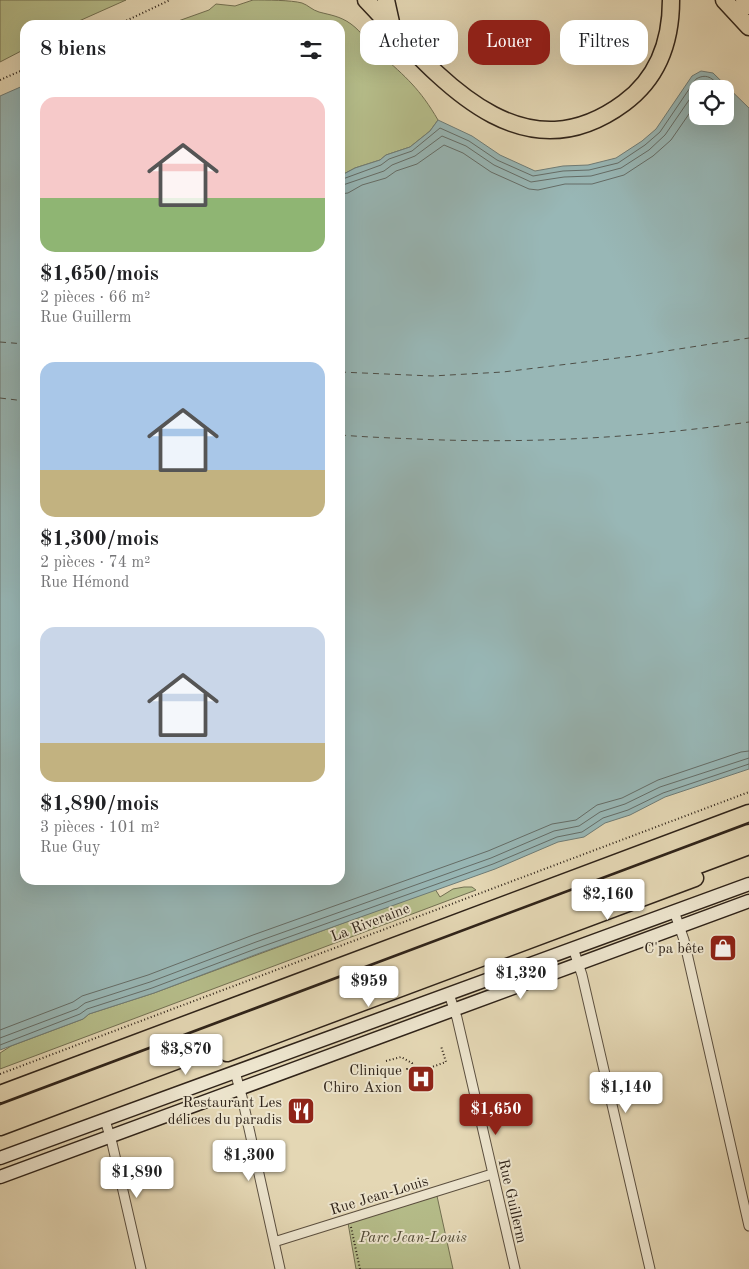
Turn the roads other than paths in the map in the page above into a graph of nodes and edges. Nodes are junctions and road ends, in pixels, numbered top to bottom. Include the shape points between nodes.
1 (366, 0) edge
2 (386, 0) edge
3 (671, 0) edge
4 (724, 0) edge
5 (744, 0) edge
6 (749, 6) edge
7 (385, 20) edge
8 (390, 20) edge
9 (749, 27) edge
10 (429, 65) edge
11 (749, 813) edge
12 (749, 833) edge
13 (749, 846) edge
14 (749, 858) edge
15 (749, 884) edge
16 (749, 902) edge
17 (674, 911) junction
18 (680, 926) junction
19 (574, 948) junction
20 (579, 964) junction
21 (449, 994) junction
22 (454, 1010) junction
23 (235, 1072) junction
24 (240, 1089) junction
25 (0, 1094) edge
26 (0, 1114) edge
27 (105, 1120) junction
28 (0, 1127) edge
29 (110, 1136) junction
30 (0, 1139) edge
31 (0, 1158) edge
32 (492, 1174) junction
33 (0, 1177) edge
34 (749, 1226) edge
35 (274, 1242) junction
36 (141, 1269) edge
37 (280, 1269) edge
38 (515, 1269) edge
39 (650, 1269) edge

1 - 7 highway
2 - 8 highway
3 - 10 highway via 664,52 639,90 606,114 580,125 540,129 496,117 475,106
4 - 9 highway
5 - 6 highway
11 - 25 highway
12 - 26 highway
13 - 28 highway
14 - 30 highway
15 - 17 street
16 - 18 street
17 - 18 street
17 - 19 street
18 - 20 street
18 - 34 street
19 - 20 street
19 - 21 street
20 - 22 street
20 - 39 street
21 - 22 street, Rue Guillerm
21 - 23 street
22 - 24 street
22 - 32 street, Rue Guillerm
23 - 24 street
23 - 27 street
24 - 29 street
24 - 35 street
27 - 29 street
27 - 31 street
29 - 33 street
29 - 36 street
32 - 35 street, Rue Jean-Louis
32 - 38 street, Rue Guillerm
35 - 37 street

